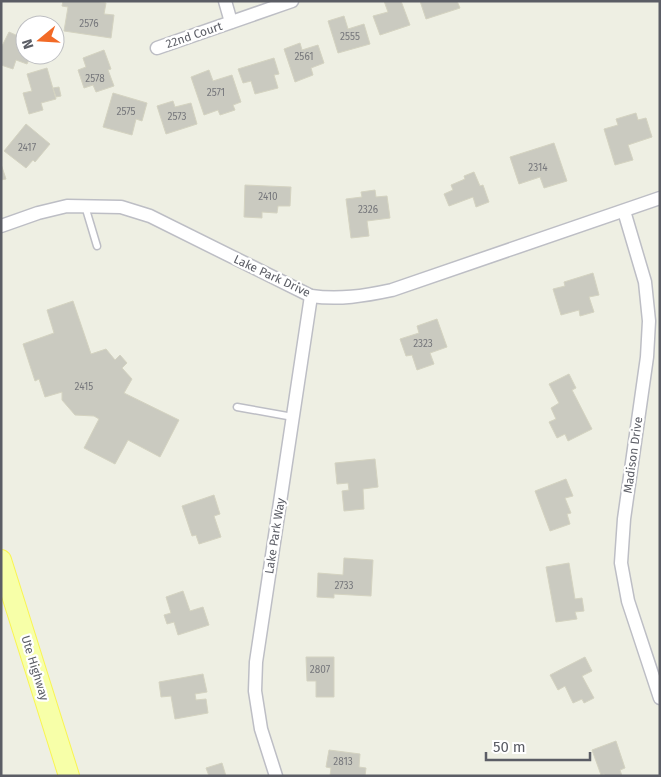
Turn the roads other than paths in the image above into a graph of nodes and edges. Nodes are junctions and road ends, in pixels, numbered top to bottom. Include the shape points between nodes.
1 (224, 1) edge
2 (292, 1) edge
3 (231, 22) junction
4 (157, 48) dead end
5 (660, 198) edge
6 (85, 206) junction
7 (624, 210) junction
8 (1, 226) edge
9 (97, 246) dead end
10 (311, 296) junction
11 (237, 407) dead end
12 (293, 417) junction
13 (1, 560) edge
14 (660, 698) edge
15 (69, 776) edge
16 (276, 776) edge

1 - 3 street
2 - 3 street, 22nd Court
3 - 4 street, 22nd Court
5 - 7 street, Lake Park Drive
6 - 8 street, Lake Park Drive via 67,206
6 - 9 lane
6 - 10 street, Lake Park Drive via 121,208 150,216
7 - 10 street, Lake Park Drive via 392,290 359,297
7 - 14 street, Madison Drive via 645,282 649,321 621,563 628,601
10 - 12 street, Lake Park Way
11 - 12 lane
12 - 16 street, Lake Park Way via 256,662 255,691 261,729
13 - 15 main road, Ute Highway

